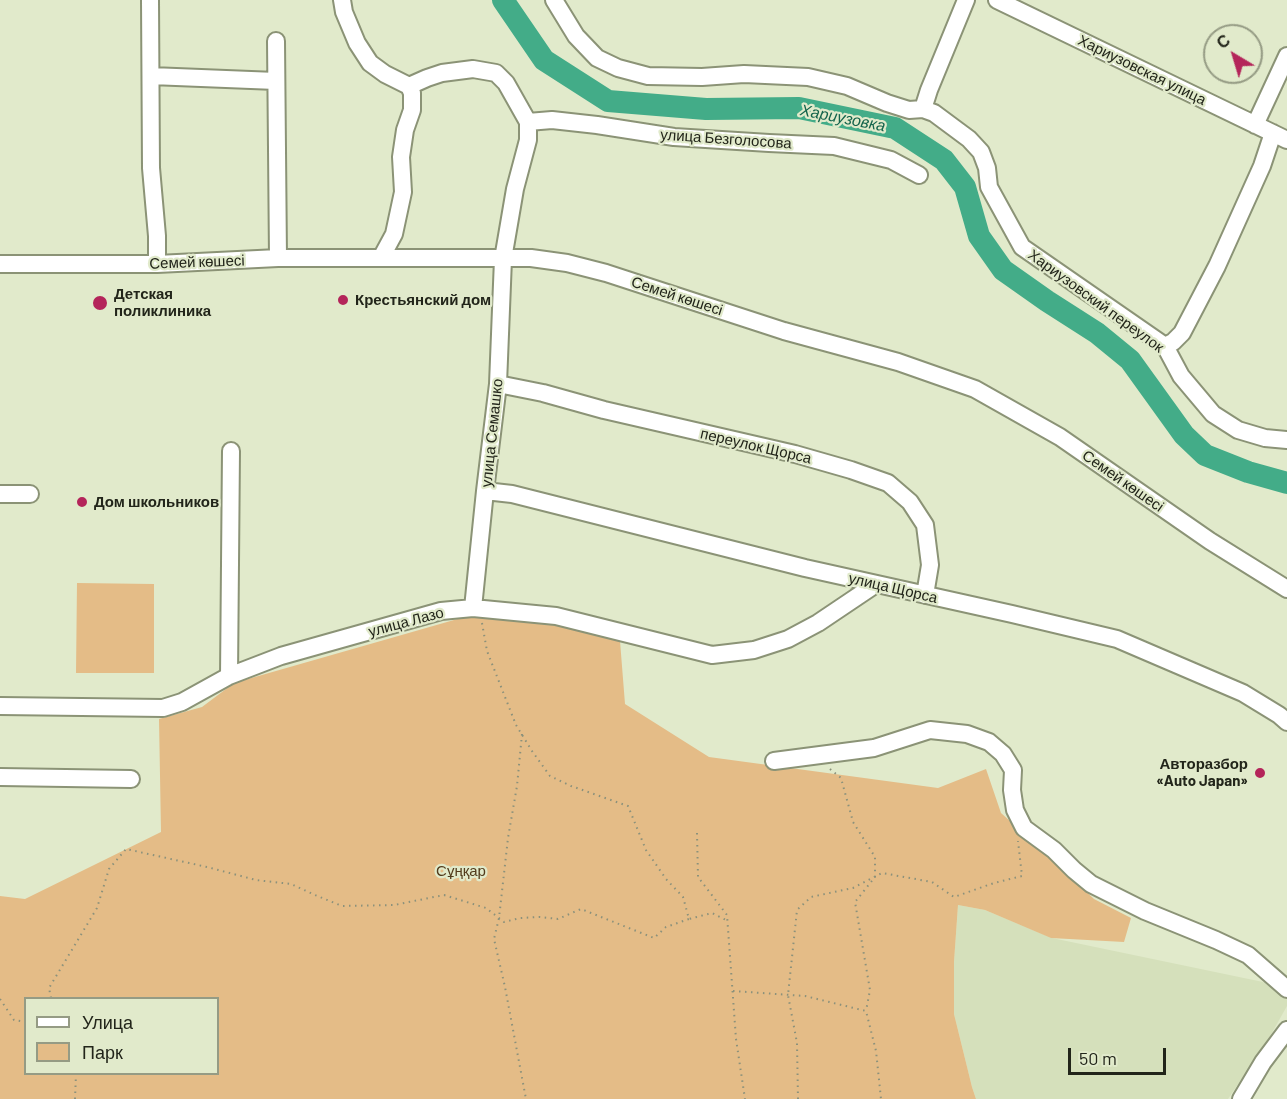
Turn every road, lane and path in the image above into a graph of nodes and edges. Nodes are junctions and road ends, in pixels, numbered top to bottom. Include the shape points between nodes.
1 (150, 0) edge
2 (342, 0) edge
3 (554, 0) edge
4 (966, 0) edge
5 (997, 0) edge
6 (276, 41) dead end
7 (1287, 56) edge
8 (151, 76) junction
9 (276, 81) junction
10 (409, 86) junction
11 (923, 109) junction
12 (528, 122) junction
13 (1256, 125) junction
14 (1280, 137) edge
15 (919, 175) dead end
16 (278, 258) junction
17 (381, 258) junction
18 (503, 259) junction
19 (0, 264) edge
20 (157, 264) junction
21 (1165, 346) junction
22 (498, 384) junction
23 (1287, 440) edge
24 (231, 451) dead end
25 (485, 491) junction
26 (0, 494) edge
27 (30, 494) dead end
28 (876, 584) junction
29 (1287, 589) edge
30 (925, 595) junction
31 (476, 608) junction
32 (229, 676) junction
33 (0, 706) edge
34 (1287, 722) edge
35 (522, 734) junction
36 (814, 755) junction
37 (774, 761) dead end
38 (0, 777) edge
39 (131, 779) dead end
40 (1024, 828) junction
41 (697, 833) dead end
42 (875, 876) junction
43 (499, 918) junction
44 (689, 919) junction
45 (728, 921) junction
46 (1287, 989) edge
47 (732, 991) junction
48 (788, 995) junction
49 (51, 997) edge
50 (0, 999) edge
51 (866, 1011) junction
52 (24, 1022) edge
53 (1287, 1030) edge
54 (75, 1075) edge
55 (75, 1099) edge
56 (526, 1099) edge
57 (745, 1099) edge
58 (798, 1099) edge
59 (881, 1099) edge
60 (1241, 1099) edge

1 - 8 street
2 - 10 street via 357,43 370,63
3 - 11 street, Хариузовский переулок via 576,36 597,58 618,68 648,76 808,77 847,86 909,110
4 - 11 street
5 - 13 street, Хариузовская улица
6 - 9 street
7 - 13 street
8 - 9 street
8 - 20 street
9 - 16 street
10 - 12 street via 442,73 473,69 496,73
10 - 17 street via 412,110 401,157 403,192 394,234
11 - 21 street, Хариузовский переулок via 969,138 981,152 989,187 1022,247
12 - 15 street, улица Безголосова via 552,120 674,137 834,146 891,160
12 - 18 street via 528,140
13 - 14 street, Хариузовская улица
14 - 21 street via 1262,166 1182,333
16 - 17 street, Семей көшесі
16 - 20 street, Семей көшесі
17 - 18 street, Семей көшесі
18 - 22 street, улица Семашко
18 - 29 street, Семей көшесі via 531,258 606,273 784,331 898,362 975,390 1060,437
19 - 20 street, Семей көшесі
21 - 23 street, Хариузовский переулок via 1181,376 1213,414 1238,430
22 - 25 street, улица Семашко
22 - 30 street, переулок Щорса via 795,454 888,483 910,502 925,525 930,565
24 - 32 street
25 - 28 street, улица Щорса via 512,494
25 - 31 street, улица Семашко
26 - 27 street
28 - 30 street, улица Щорса
28 - 31 street, улица Лазо via 788,639 754,650 712,655 556,616
30 - 34 street, улица Щорса via 1117,639 1243,693
31 - 32 street, улица Лазо via 441,611 281,656
31 - 35 path via 488,651
32 - 33 street, улица Лазо via 163,708
35 - 43 path
35 - 44 path via 550,776 628,806 646,850 683,897
36 - 37 street
36 - 40 street via 874,748 930,729 967,734 989,742 1013,770 1015,810
36 - 42 path via 841,778 853,822 875,857
38 - 39 street
40 - 42 path via 1018,838 1022,876 954,897 932,882 882,873
40 - 46 street via 1054,849 1091,884 1248,955
41 - 45 path via 698,877
42 - 48 path via 853,888 811,897 797,910
42 - 51 path via 855,902 870,990
43 - 44 path via 504,922 520,918 558,919 581,909 654,938 666,927
43 - 49 path via 486,908 444,895 394,905 342,906 291,884 256,880 126,849 109,868 97,908 49,988
43 - 56 path via 494,939
44 - 45 path via 712,913
45 - 47 path
47 - 48 path
47 - 57 path
48 - 51 path
48 - 58 path via 797,1043
50 - 52 path via 14,1020
51 - 59 path via 876,1051
53 - 60 street
54 - 55 path

